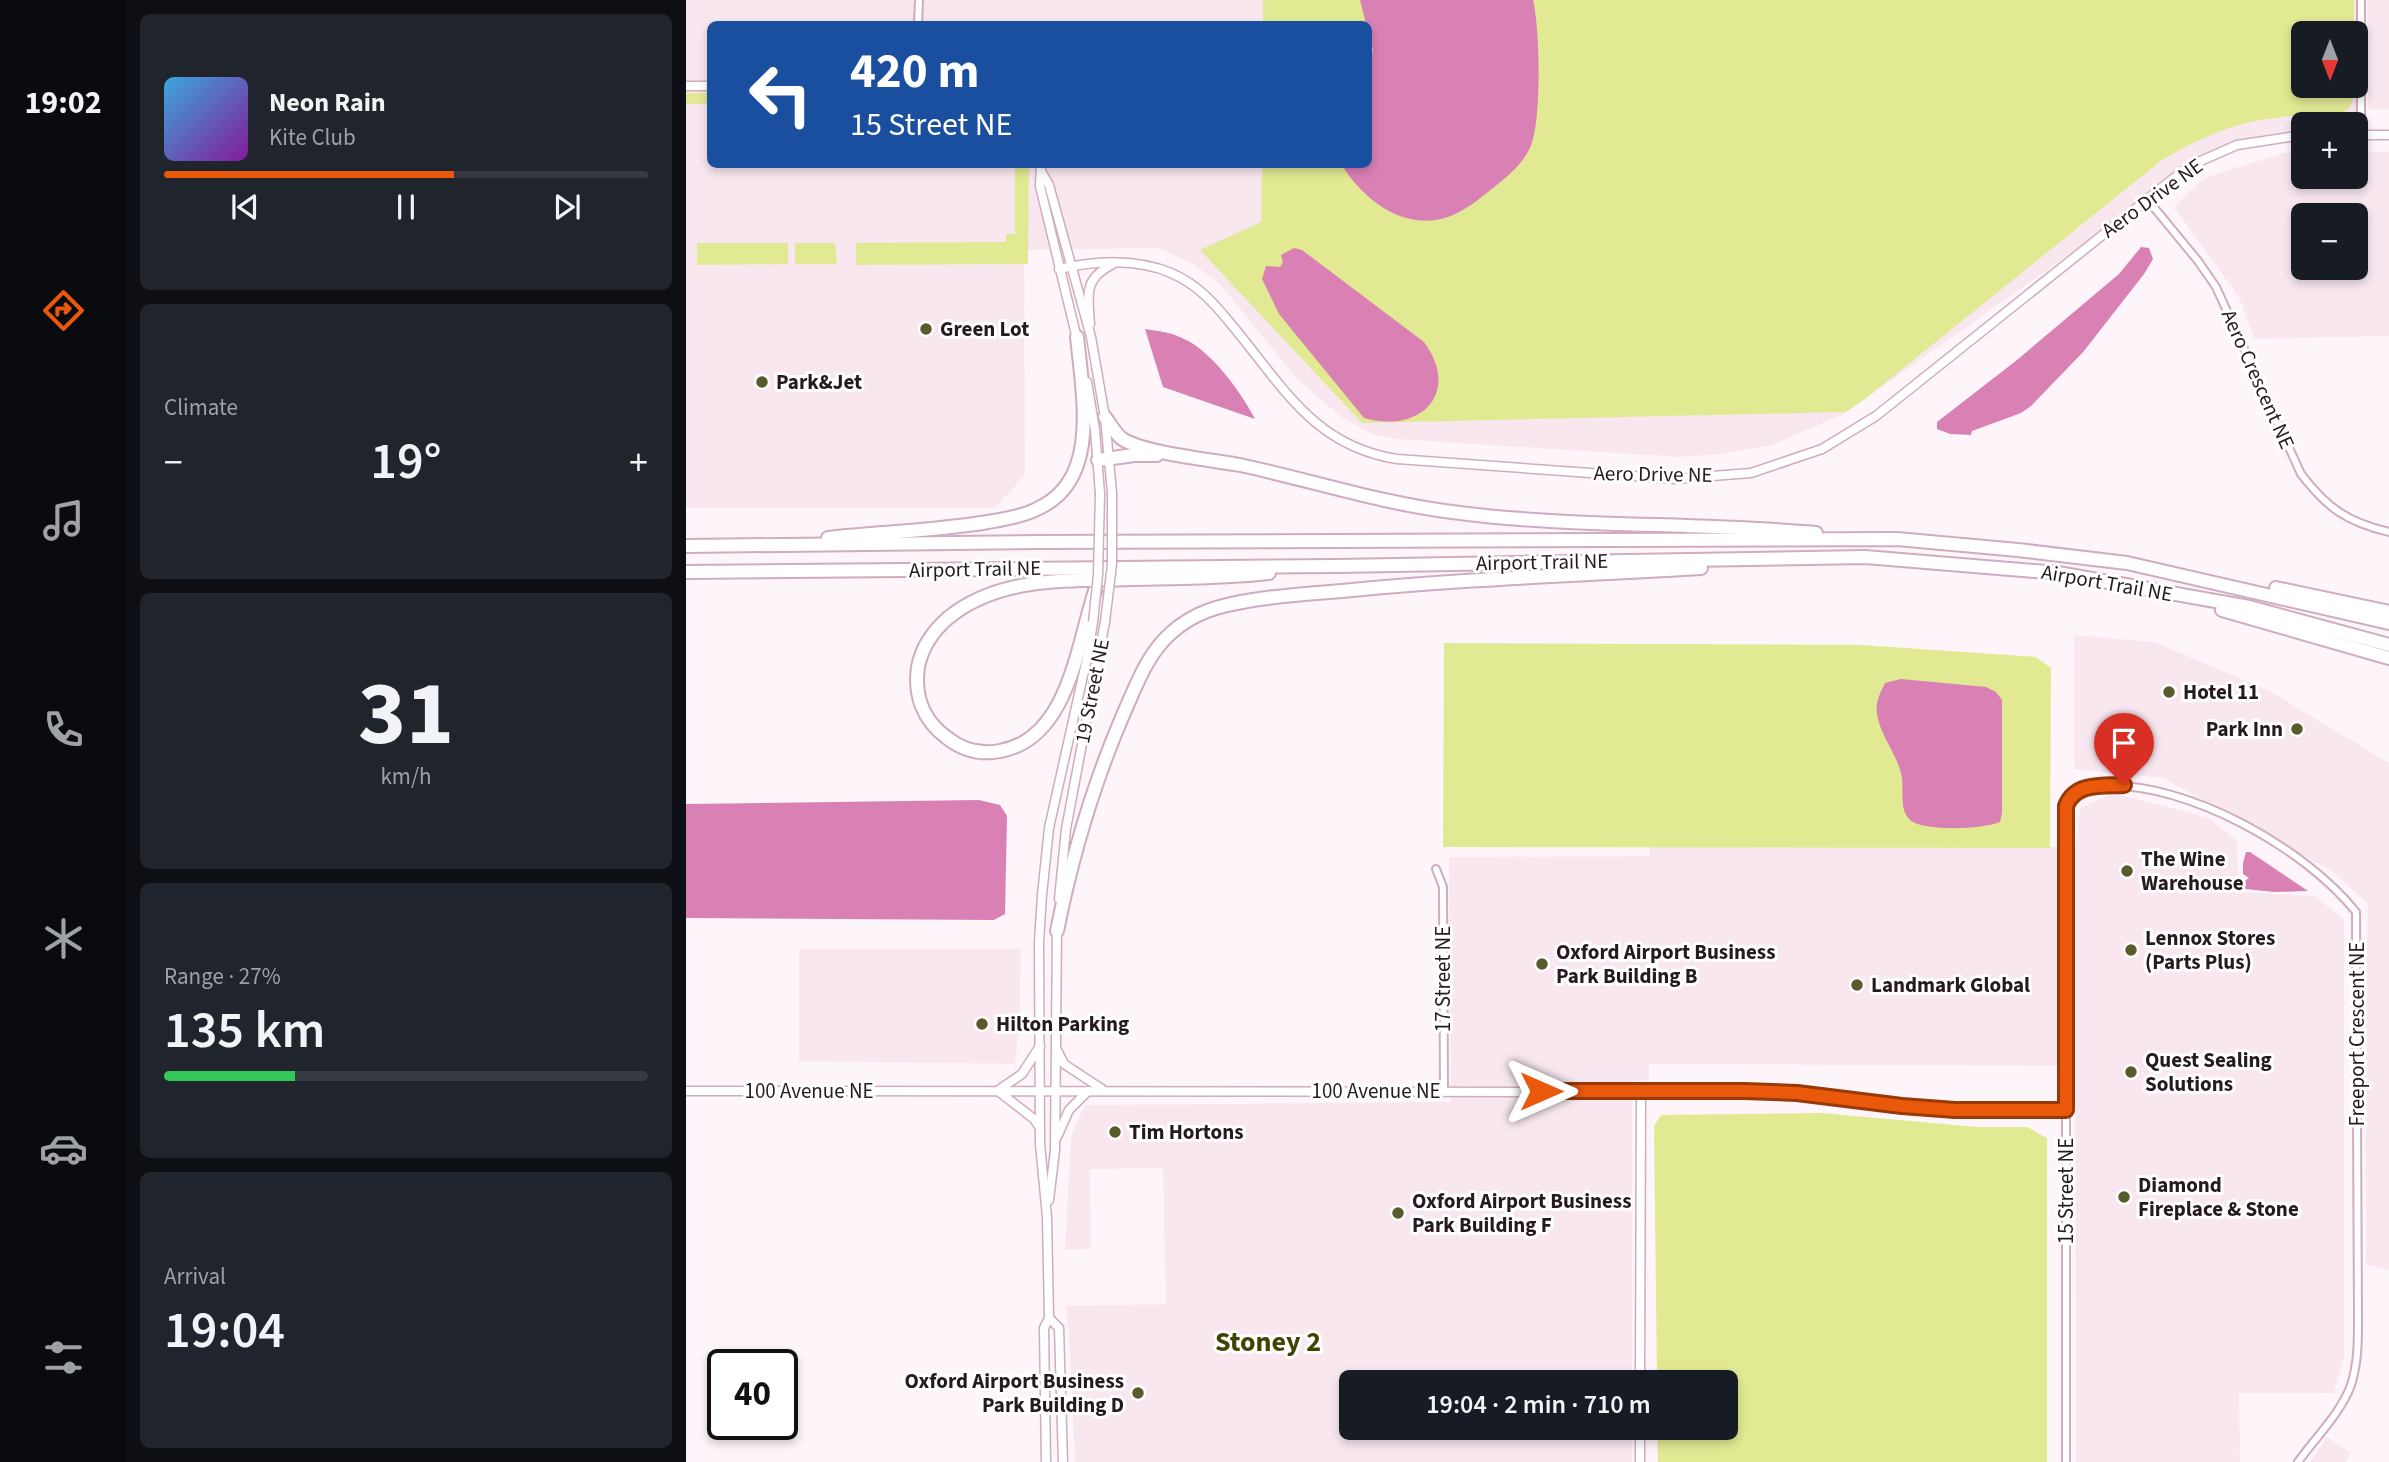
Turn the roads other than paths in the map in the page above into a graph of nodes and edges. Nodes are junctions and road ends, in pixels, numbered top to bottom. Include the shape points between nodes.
1 (919, 0) edge
2 (2361, 0) edge
3 (918, 21) edge
4 (686, 86) edge
5 (707, 86) edge
6 (2359, 112) edge
7 (2368, 135) edge
8 (2389, 135) edge
9 (2291, 137) edge
10 (1041, 169) edge
11 (2147, 199) junction
12 (1115, 263) junction
13 (1070, 267) junction
14 (1059, 269) junction
15 (1077, 337) junction
16 (1091, 337) junction
17 (1105, 417) junction
18 (1184, 456) junction
19 (1104, 459) junction
20 (2389, 532) edge
21 (1897, 539) junction
22 (686, 546) edge
23 (751, 546) junction
24 (1865, 557) junction
25 (2127, 563) junction
26 (1336, 566) junction
27 (686, 572) edge
28 (2058, 573) junction
29 (1097, 585) joint
30 (2389, 611) edge
31 (1089, 622) junction
32 (2389, 623) edge
33 (2389, 645) edge
34 (2389, 658) edge
35 (2072, 795) joint
36 (1436, 869) dead end
37 (1057, 931) junction
38 (1041, 1046) junction
39 (1055, 1048) junction
40 (1104, 1090) junction
41 (686, 1091) edge
42 (998, 1091) junction
43 (1041, 1091) junction
44 (1056, 1091) junction
45 (1088, 1091) junction
46 (1444, 1091) junction
47 (1641, 1092) junction
48 (2066, 1110) junction
49 (1040, 1128) junction
50 (1055, 1139) junction
51 (1047, 1217) junction
52 (1049, 1318) junction
53 (1640, 1370) edge
54 (1640, 1440) edge
55 (1046, 1462) edge
56 (1063, 1462) edge
57 (1640, 1462) edge
58 (2066, 1462) edge
59 (2298, 1462) edge

1 - 3 street
2 - 6 street
4 - 5 street
7 - 8 street
9 - 11 street, Aero Drive NE via 2237,145 2189,166
10 - 13 street, 19 Street NE
10 - 14 street, 19 Street NE via 1040,187
11 - 12 street, Aero Drive NE via 1876,416 1822,449 1751,473 1674,478 1397,459 1355,449 1304,413 1196,287 1168,272
11 - 20 street, Aero Crescent NE via 2216,287 2301,474 2339,514 2362,526
12 - 13 street, Aero Drive NE
12 - 16 street via 1097,272 1090,286
13 - 14 street, Aero Drive NE
13 - 16 street, 19 Street NE
14 - 15 street, 19 Street NE
15 - 19 street, 19 Street NE
15 - 23 highway via 1081,449 1069,483 1052,501 1022,515 975,524
16 - 17 street, 19 Street NE
17 - 18 highway via 1123,439
17 - 19 street, 19 Street NE
18 - 19 highway
18 - 21 highway via 1452,512
19 - 29 street, 19 Street NE, bridge
19 - 37 street, 19 Street NE, bridge via 1112,493 1112,564 1066,829
21 - 23 highway, Airport Trail NE
21 - 25 highway, Airport Trail NE
22 - 23 highway, Airport Trail NE
24 - 26 highway, Airport Trail NE
24 - 28 highway, Airport Trail NE
24 - 37 highway via 1374,587 1207,611 1181,624 1163,641 1134,689 1090,800
25 - 30 highway
25 - 32 highway, Airport Trail NE
26 - 27 highway, Airport Trail NE
26 - 31 highway via 1250,575 1050,582 989,594 954,613 924,647 916,679 928,720 968,750 997,752 1032,738 1053,715 1063,695
28 - 33 highway, Airport Trail NE via 2249,607
28 - 34 highway via 2225,611
29 - 31 highway, bridge
31 - 38 street, 19 Street NE via 1080,689 1046,847 1040,942
35 - 48 street, 15 Street NE via 2066,812
35 - 59 street, Freeport Crescent NE via 2085,788 2124,785 2193,800 2303,863 2356,912 2356,1365 2342,1404
36 - 46 street, 17 Street NE via 1443,887
37 - 39 street, 19 Street NE
38 - 42 street via 1022,1074
38 - 43 street, 19 Street NE
39 - 40 street via 1064,1064
39 - 44 street, 19 Street NE
40 - 45 street, 100 Avenue NE
40 - 46 street, 100 Avenue NE
41 - 42 street, 100 Avenue NE
42 - 43 street, 100 Avenue NE
42 - 49 street
43 - 44 street, 100 Avenue NE
43 - 49 street, 19 Street NE
44 - 45 street, 100 Avenue NE
44 - 50 street, 19 Street NE
45 - 50 street via 1069,1110
46 - 47 street, 100 Avenue NE
47 - 48 street, 100 Avenue NE via 1797,1093 1955,1110
47 - 53 street
48 - 58 street, 15 Street NE
49 - 51 street, 19 Street NE
50 - 51 street, 19 Street NE
51 - 52 street, 19 Street NE
52 - 55 street, 19 Street NE via 1044,1328
52 - 56 street, 19 Street NE via 1059,1328
54 - 57 street

